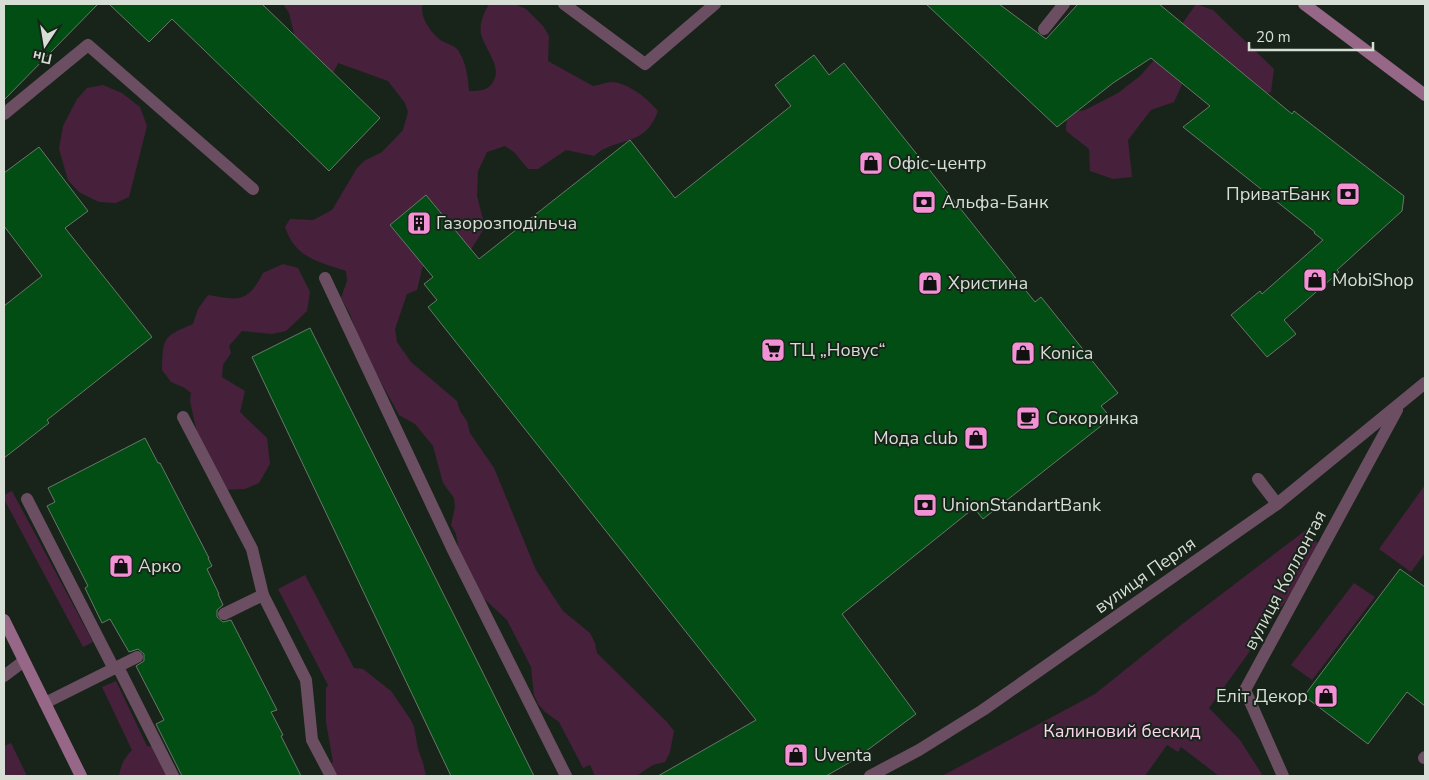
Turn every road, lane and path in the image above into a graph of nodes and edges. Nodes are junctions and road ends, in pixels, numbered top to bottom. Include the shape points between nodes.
1 (564, 4) edge
2 (715, 4) edge
3 (1064, 4) edge
4 (1304, 4) edge
5 (1044, 30) dead end
6 (1425, 94) edge
7 (4, 114) edge
8 (253, 189) dead end
9 (325, 278) dead end
10 (1425, 383) edge
11 (1400, 404) junction
12 (183, 417) dead end
13 (1258, 479) dead end
14 (27, 499) dead end
15 (1277, 504) junction
16 (263, 595) junction
17 (224, 614) dead end
18 (4, 620) edge
19 (137, 657) dead end
20 (24, 661) junction
21 (116, 668) junction
22 (4, 676) edge
23 (45, 703) junction
24 (81, 776) edge
25 (173, 776) edge
26 (331, 776) edge
27 (566, 776) edge
28 (870, 776) edge
29 (1283, 776) edge

1 - 2 street via 645,64
3 - 5 street
4 - 6 main road
7 - 8 street via 88,45
9 - 27 street via 452,548
10 - 11 street, вулиця Перля
11 - 15 street, вулиця Перля
11 - 29 street, вулиця Коллонтая via 1245,690
12 - 16 street via 252,549
13 - 15 street
14 - 21 street
15 - 28 street, вулиця Перля via 983,710
16 - 17 street
16 - 26 street via 306,680 312,740
18 - 20 main road
19 - 21 street
20 - 22 street
20 - 23 main road
21 - 23 street
21 - 25 street
23 - 24 main road

